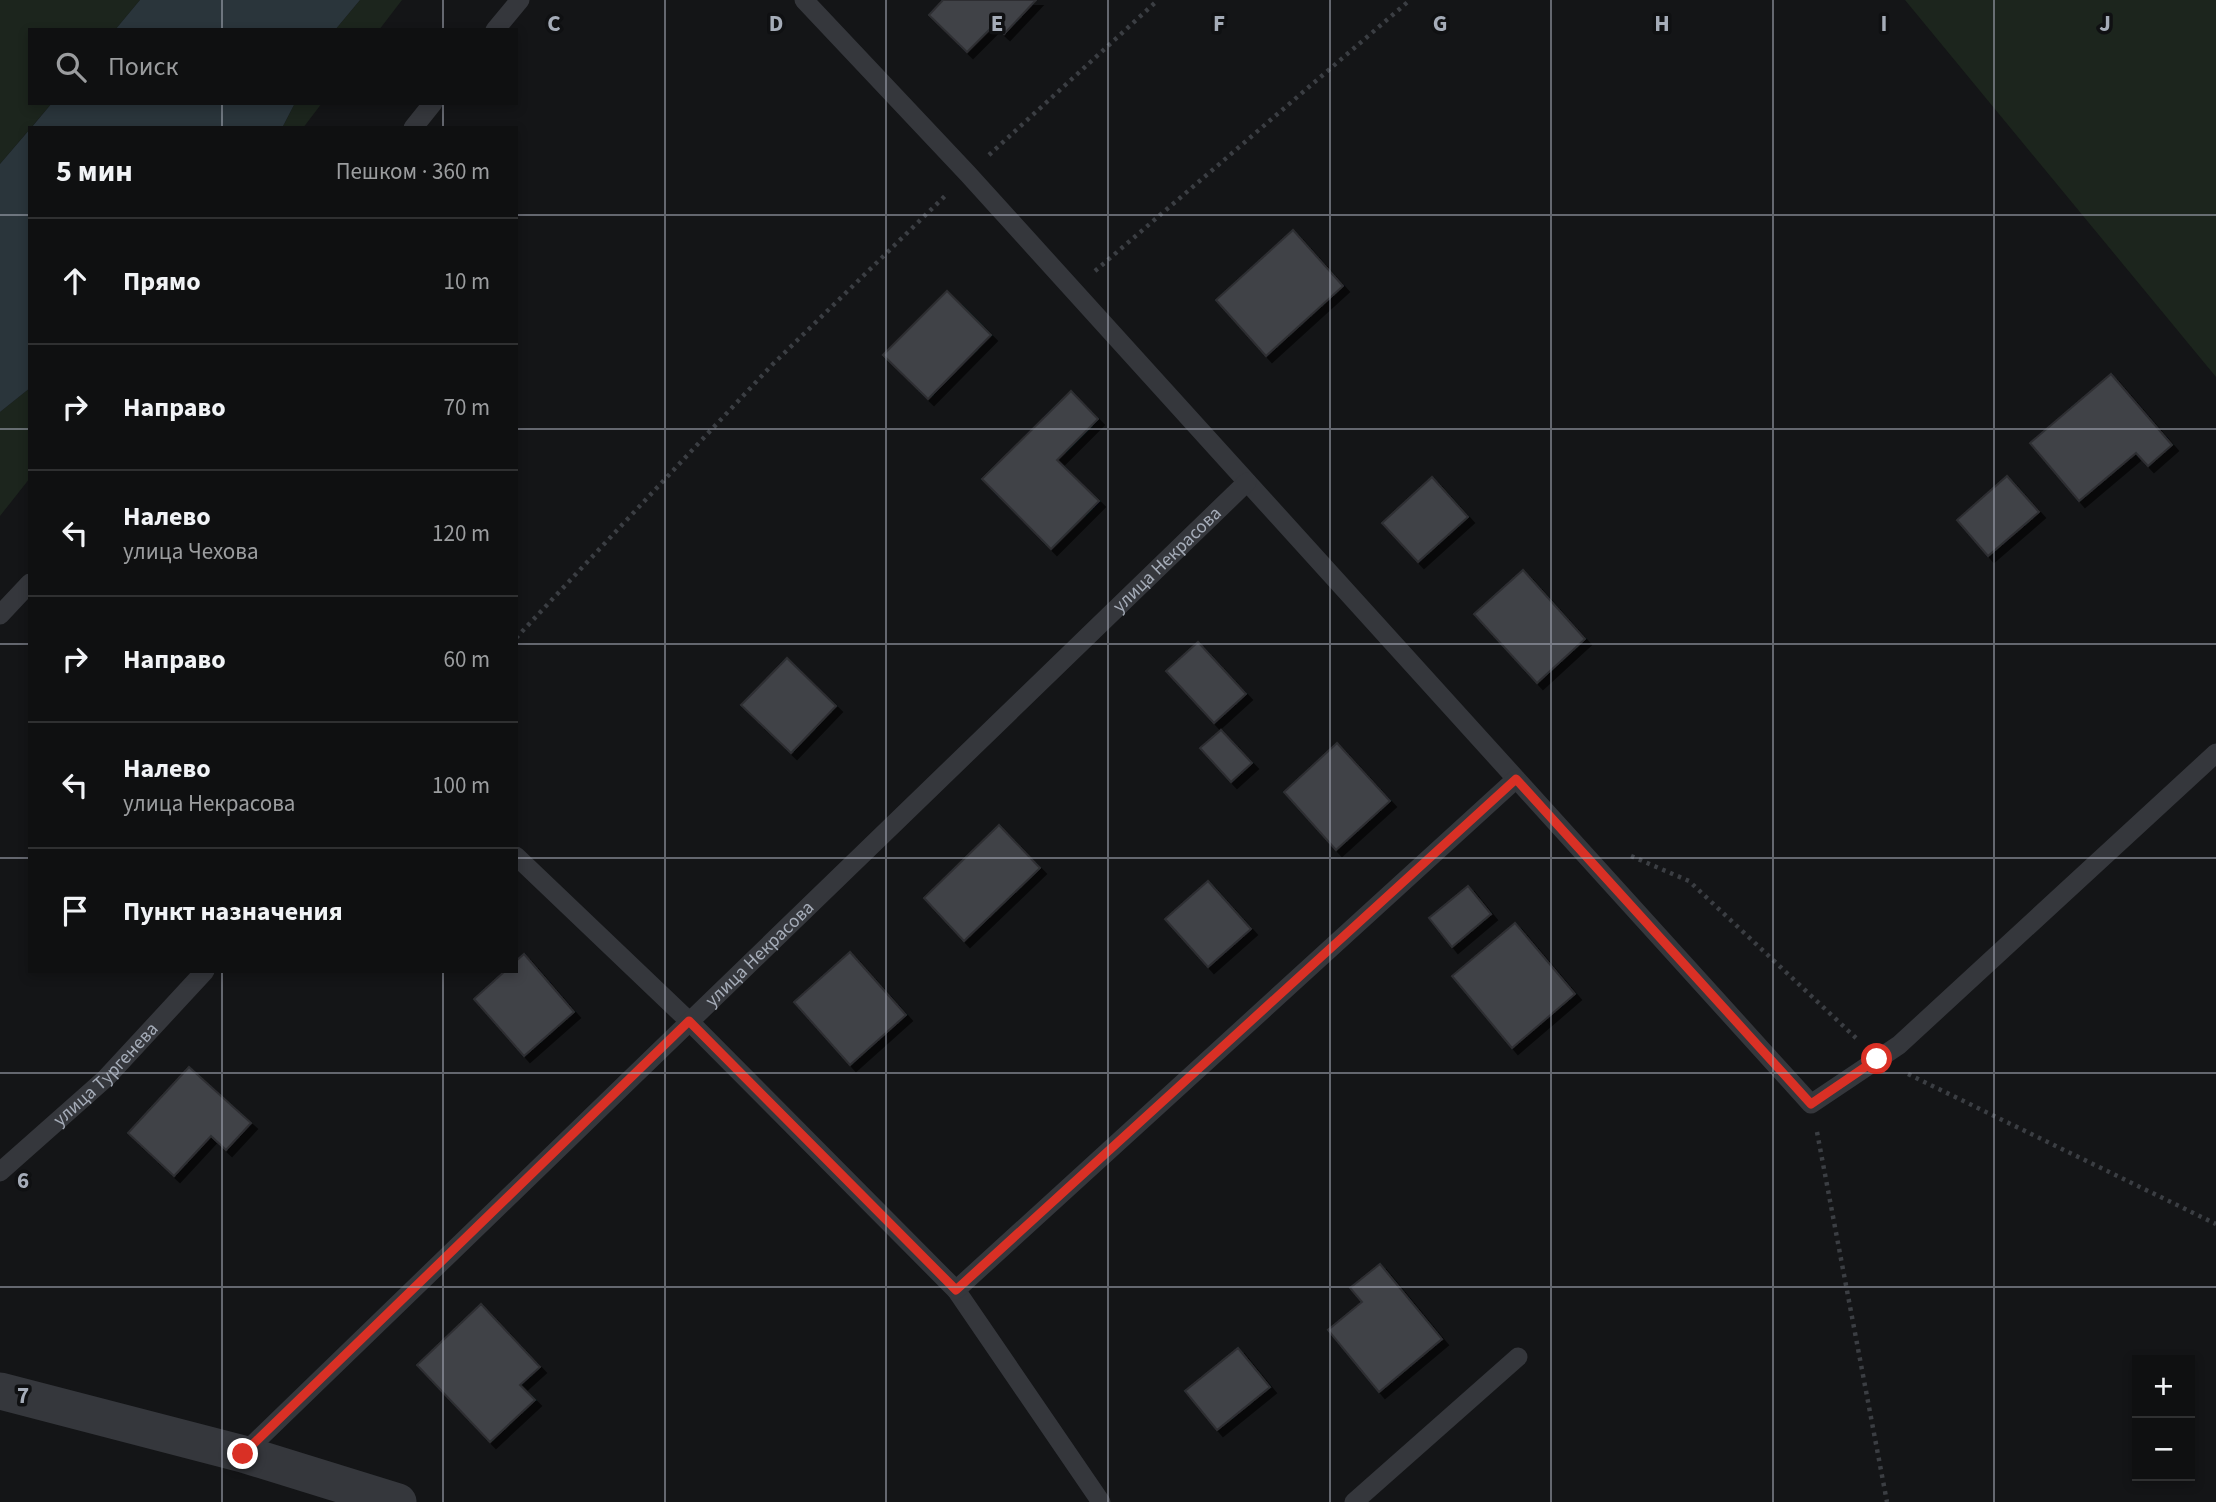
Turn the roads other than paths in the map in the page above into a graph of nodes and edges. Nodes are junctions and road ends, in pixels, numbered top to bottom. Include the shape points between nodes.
1 (520, 0) edge
2 (804, 0) edge
3 (497, 28) edge
4 (431, 105) edge
5 (415, 126) edge
6 (1247, 482) junction
7 (28, 585) edge
8 (0, 615) edge
9 (2216, 753) edge
10 (1516, 779) junction
11 (518, 858) edge
12 (203, 973) edge
13 (689, 1021) junction
14 (0, 1172) edge
15 (956, 1290) junction
16 (1518, 1357) dead end
17 (0, 1391) edge
18 (243, 1454) junction
19 (398, 1502) edge
20 (1101, 1502) edge
21 (1354, 1502) edge

1 - 3 lane
2 - 6 lane
4 - 5 lane
6 - 10 lane
6 - 13 lane, улица Некрасова
7 - 8 lane
9 - 10 lane via 1899,1045 1811,1104
10 - 15 lane
11 - 13 lane
12 - 14 lane, улица Тургенева via 106,1078
13 - 15 lane
13 - 18 lane, улица Некрасова
15 - 20 lane
16 - 21 lane
17 - 18 street
18 - 19 street

